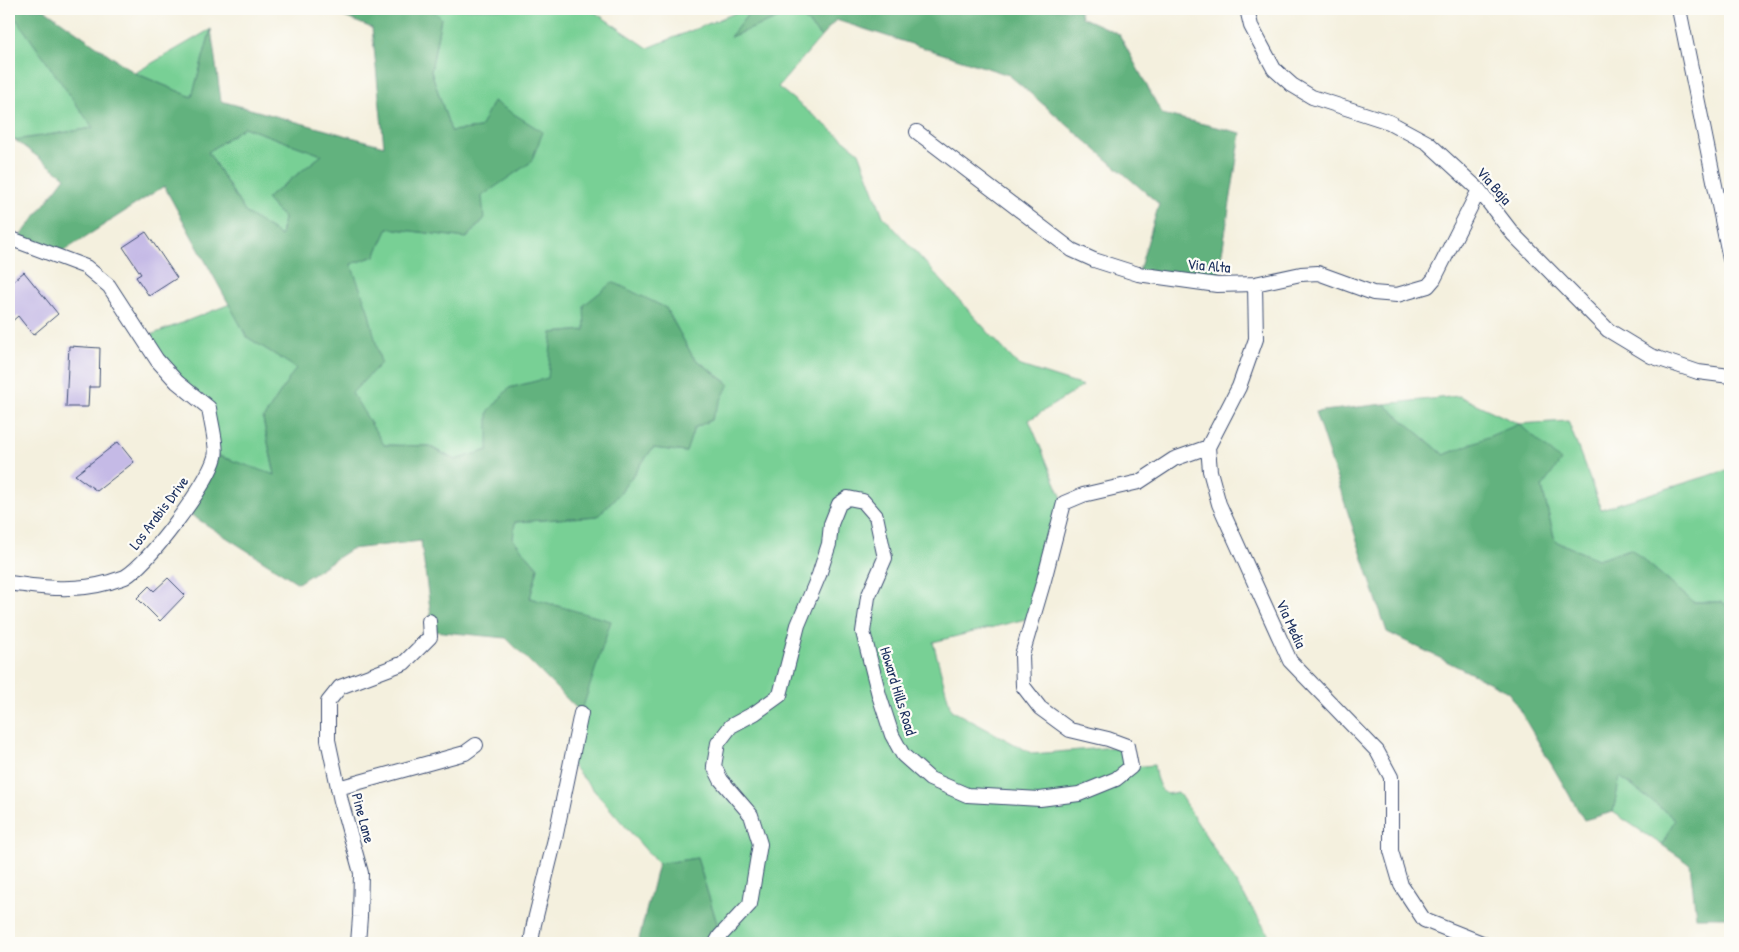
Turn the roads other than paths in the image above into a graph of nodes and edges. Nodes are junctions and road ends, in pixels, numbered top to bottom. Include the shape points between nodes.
1 (1247, 9) edge
2 (1679, 9) edge
3 (917, 132) dead end
4 (1479, 190) junction
5 (9, 238) edge
6 (1730, 259) edge
7 (1255, 284) junction
8 (1730, 376) edge
9 (1208, 447) junction
10 (9, 583) edge
11 (430, 621) dead end
12 (581, 713) dead end
13 (476, 745) dead end
14 (338, 788) junction
15 (358, 943) edge
16 (531, 943) edge
17 (716, 943) edge
18 (1482, 943) edge

1 - 4 street, Via Baja via 1251,26 1274,68 1292,85 1312,97 1389,122 1428,143
2 - 6 street
3 - 7 street, Via Alta via 1072,250 1094,260 1138,274 1217,285
4 - 7 street, Via Alta via 1428,286 1397,295 1373,293 1318,273
4 - 8 street, Via Baja via 1513,234 1608,330 1651,356 1698,372
5 - 10 street, Los Arabis Drive via 86,267 109,286 157,360 177,382 209,408 216,455 185,511 143,563 124,578 91,588 47,589
7 - 9 street via 1256,339 1239,387
9 - 17 street, Howard Hills Road via 1174,460 1139,482 1082,495 1064,503 1022,655 1023,686 1040,708 1070,730 1108,738 1127,746 1131,767 1116,779 1079,794 1040,799 967,795 930,778 903,755 884,711 863,632 868,596 885,558 876,516 864,501 848,498 839,504 819,576 798,625 780,695 731,726 718,743 714,766 721,780 751,815 760,844 750,904
9 - 18 street, Via Media via 1210,471 1219,504 1290,661 1377,751 1391,777 1391,851 1401,885 1424,920
11 - 14 street, Pine Lane via 430,637 404,663 340,687 328,702 328,740
12 - 16 street
13 - 14 street via 465,753
14 - 15 street, Pine Lane via 361,873

